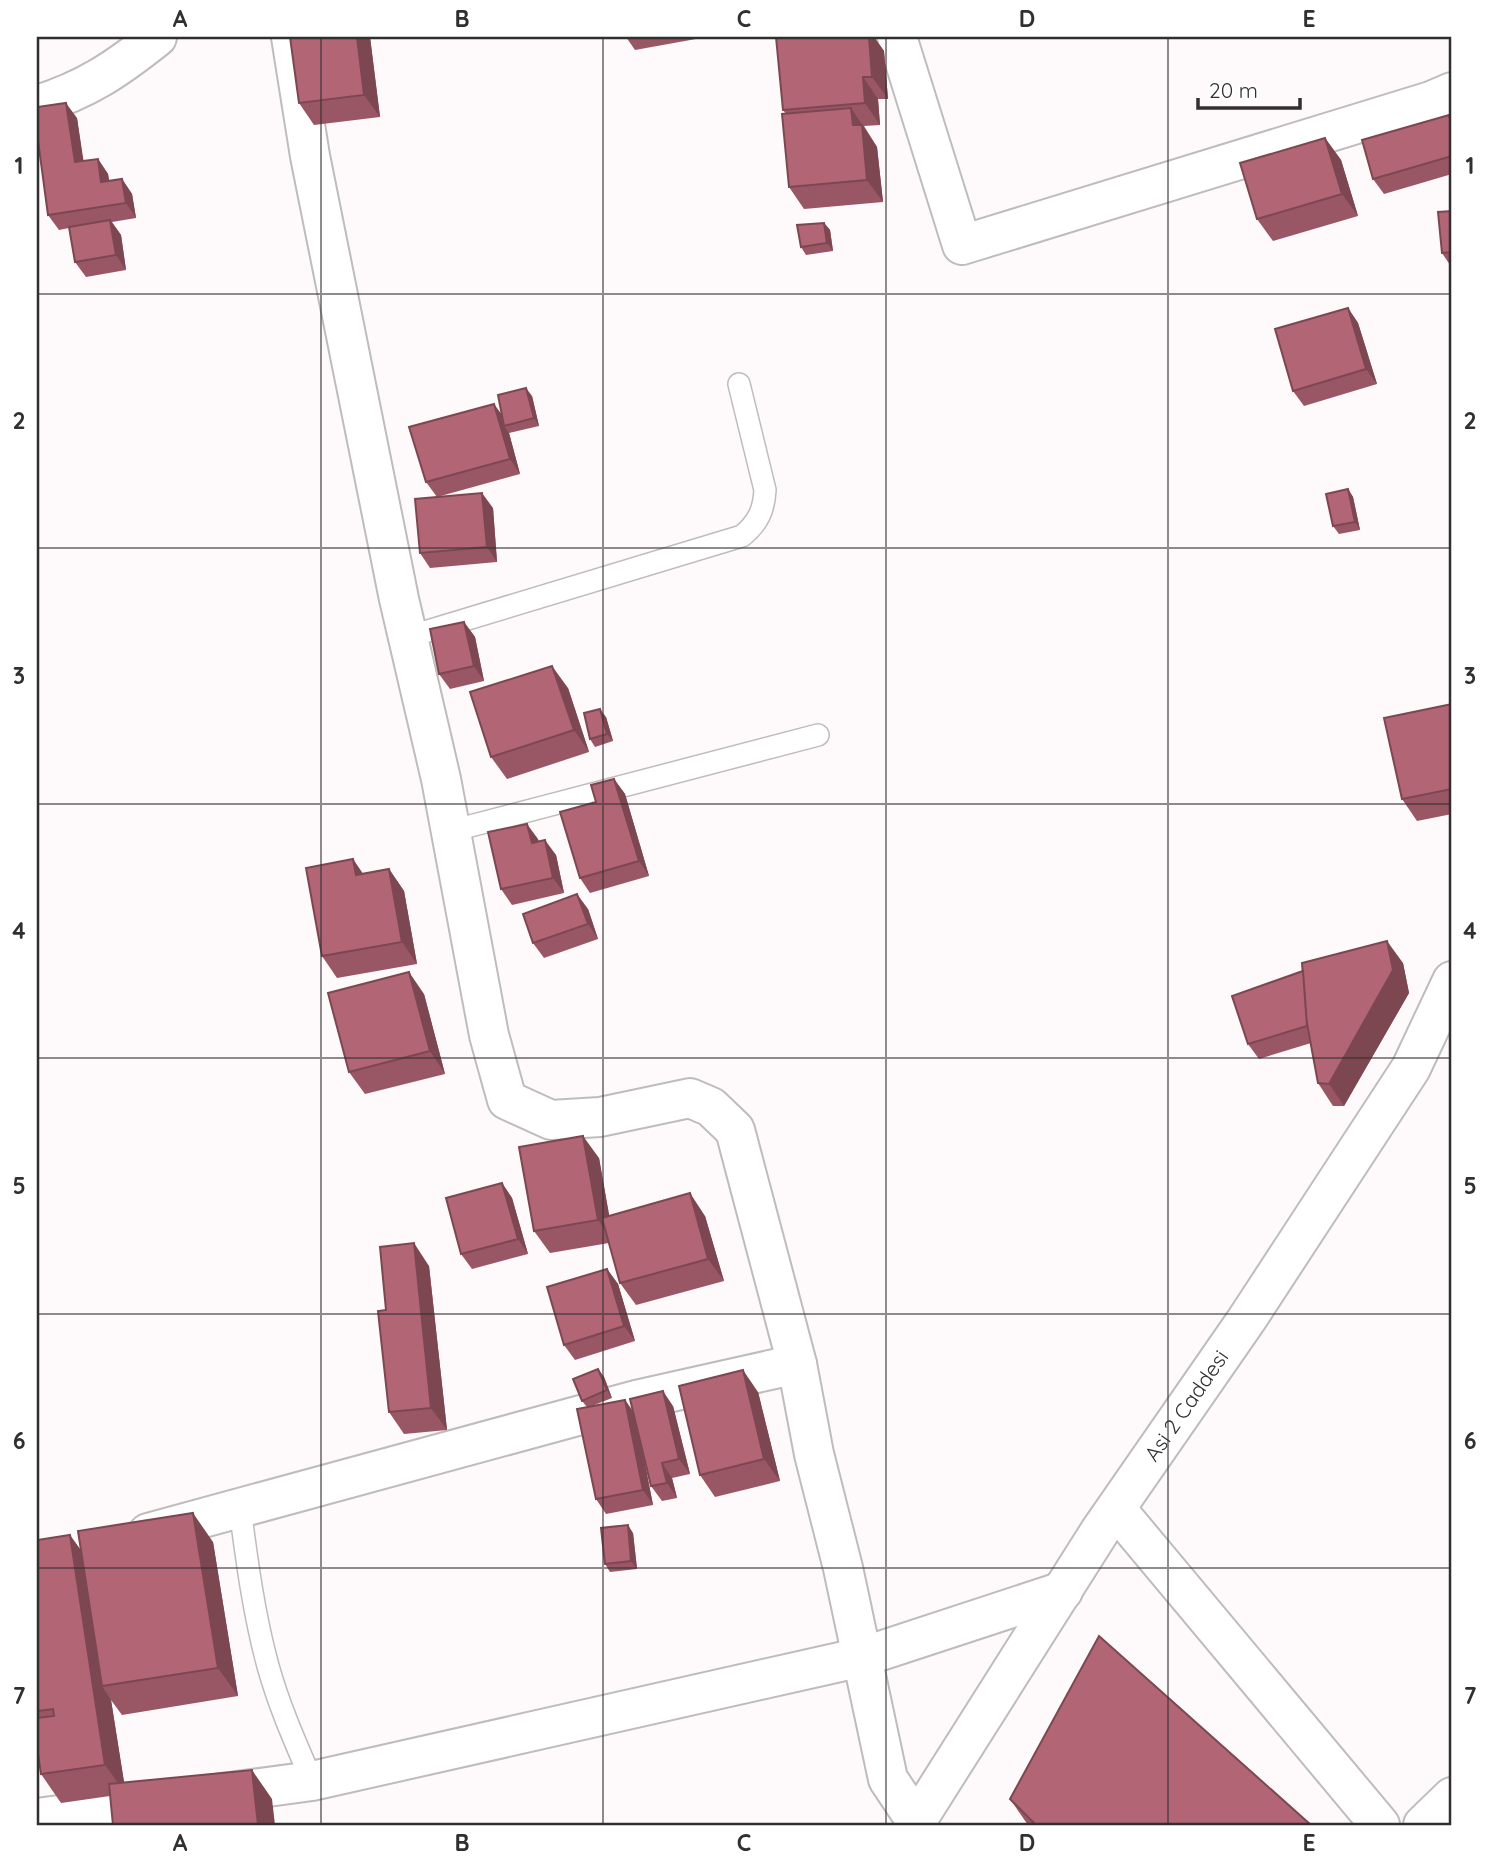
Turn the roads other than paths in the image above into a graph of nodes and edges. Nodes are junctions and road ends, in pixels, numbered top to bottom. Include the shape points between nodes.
1 (158, 37) edge
2 (291, 37) edge
3 (897, 37) edge
4 (1452, 92) edge
5 (37, 105) edge
6 (738, 384) dead end
7 (408, 637) junction
8 (818, 735) dead end
9 (451, 831) junction
10 (1452, 981) edge
11 (797, 1364) junction
12 (240, 1508) junction
13 (1116, 1509) junction
14 (113, 1542) edge
15 (1063, 1591) junction
16 (862, 1657) junction
17 (312, 1781) junction
18 (1452, 1797) edge
19 (37, 1818) edge
20 (915, 1823) edge
21 (1380, 1825) edge
22 (1423, 1825) edge

1 - 5 street via 116,69 68,95
2 - 7 street via 310,156
3 - 4 street via 962,245
6 - 7 lane via 765,490 760,518 742,536
7 - 9 street
8 - 9 lane
9 - 11 street via 489,1035 507,1100 551,1120 600,1117 690,1098 711,1107 735,1130
10 - 13 street, Asi 2 Caddesi via 1411,1068
11 - 12 street via 635,1401
11 - 16 street
12 - 14 street
12 - 17 lane via 268,1668
13 - 15 street, Asi 2 Caddesi
13 - 21 street
15 - 16 street
15 - 20 street, Asi 2 Caddesi
16 - 17 street
16 - 20 street via 888,1779
17 - 19 street
18 - 22 street

